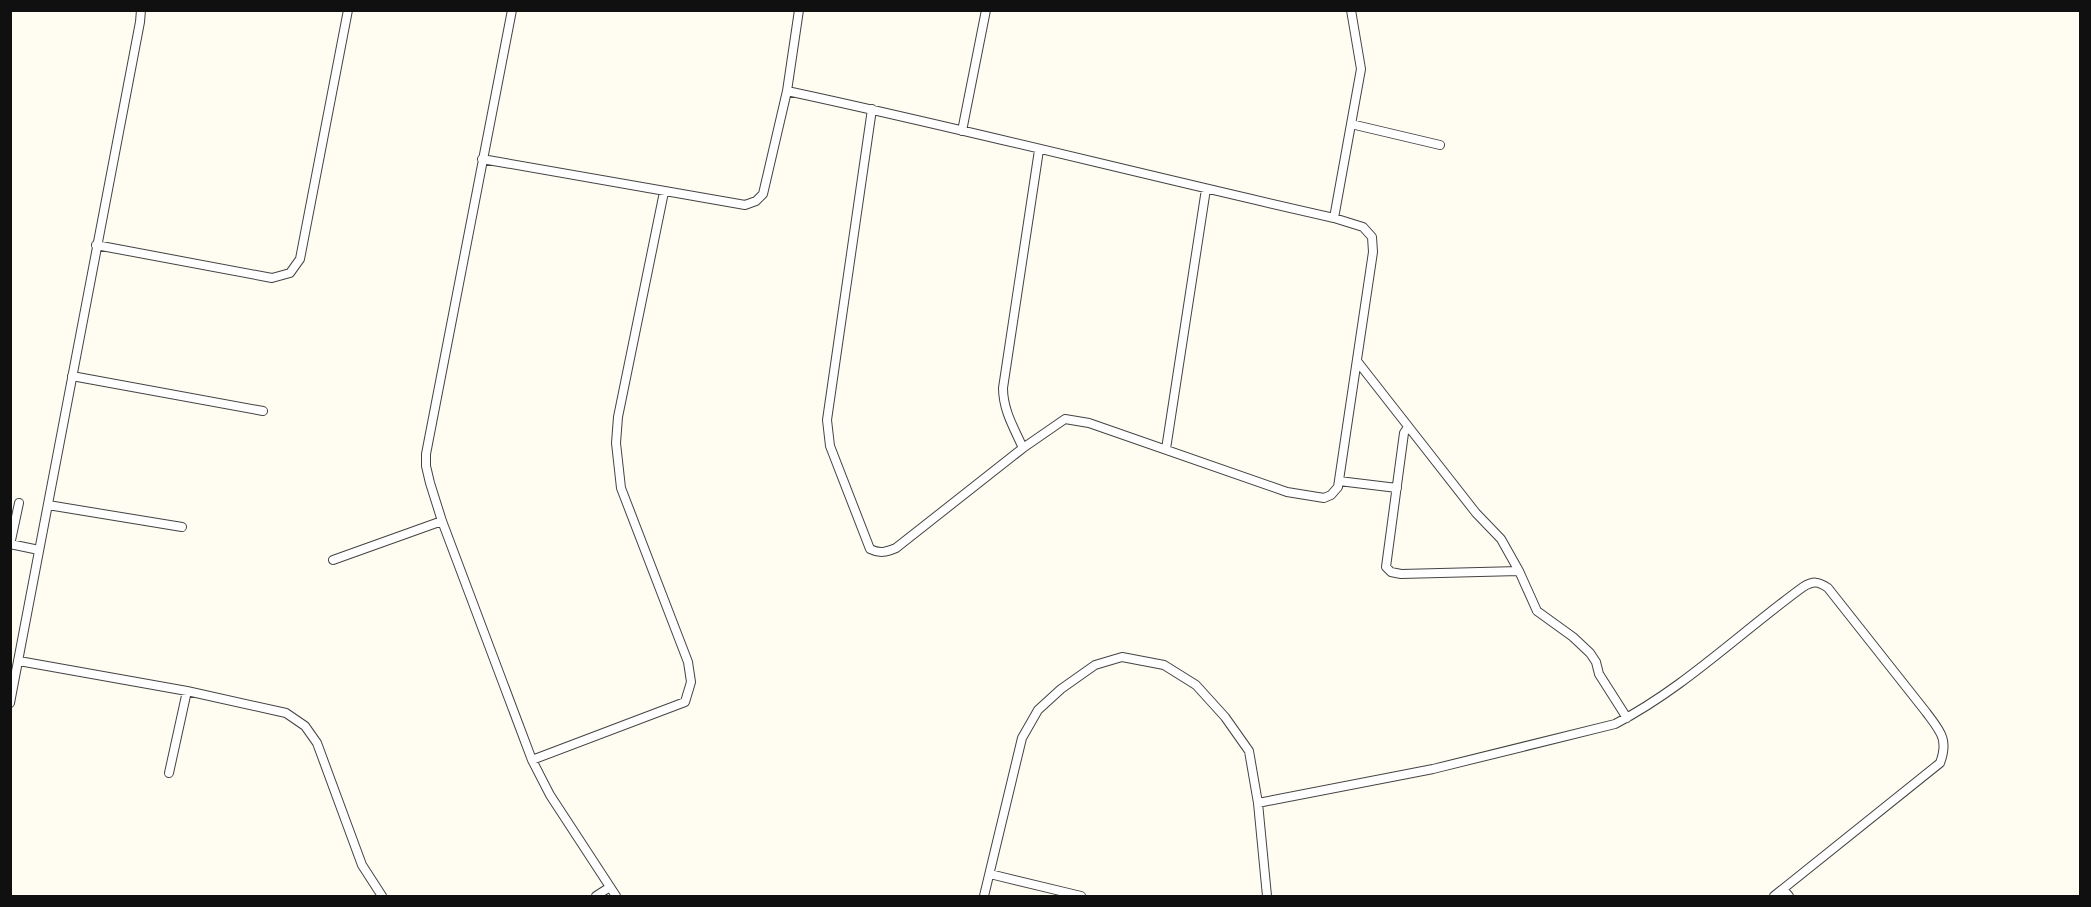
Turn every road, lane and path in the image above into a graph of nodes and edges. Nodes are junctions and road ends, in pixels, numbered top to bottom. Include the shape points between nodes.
1 (141, 10) edge
2 (348, 10) edge
3 (512, 10) edge
4 (799, 10) edge
5 (986, 10) edge
6 (1351, 10) edge
7 (787, 91) junction
8 (872, 109) junction
9 (1352, 124) junction
10 (963, 131) junction
11 (1440, 145) dead end
12 (1039, 150) junction
13 (483, 159) junction
14 (1206, 189) junction
15 (664, 192) junction
16 (1334, 218) junction
17 (96, 245) junction
18 (1357, 361) junction
19 (72, 376) junction
20 (263, 411) dead end
21 (1408, 427) junction
22 (1023, 448) junction
23 (1166, 449) junction
24 (1339, 481) junction
25 (1396, 488) junction
26 (19, 503) dead end
27 (48, 505) junction
28 (442, 521) junction
29 (182, 527) dead end
30 (11, 545) edge
31 (39, 550) junction
32 (333, 560) dead end
33 (1519, 571) junction
34 (19, 661) junction
35 (187, 691) junction
36 (10, 703) edge
37 (1627, 718) junction
38 (532, 760) junction
39 (169, 773) dead end
40 (1258, 802) junction
41 (990, 874) junction
42 (610, 886) junction
43 (1783, 890) junction
44 (382, 897) edge
45 (596, 897) edge
46 (616, 897) edge
47 (984, 897) edge
48 (1081, 897) edge
49 (1267, 897) edge
50 (1774, 897) edge
51 (1789, 897) edge

1 - 17 street
2 - 17 street via 300,259 290,273 272,278
3 - 13 street
4 - 7 street
5 - 10 street
6 - 9 street via 1361,69
7 - 8 street
7 - 15 street via 763,194 756,201 745,205
8 - 10 street
8 - 22 street via 827,420 830,446 870,549 877,553 896,548
9 - 11 street
9 - 16 street
10 - 12 street
12 - 14 street
12 - 22 street via 1003,388 1006,410
13 - 15 street
13 - 28 street via 426,454
14 - 16 street
14 - 23 street
15 - 38 street via 615,443 621,488 688,662 691,682 685,702
16 - 18 street via 1363,228 1372,237
17 - 19 street
18 - 21 street
18 - 24 street
19 - 20 street
19 - 27 street
21 - 25 street
21 - 33 street via 1501,539
22 - 23 street via 1065,419
23 - 24 street via 1287,492 1324,498 1331,495
24 - 25 street
25 - 33 street via 1386,557 1386,567 1391,572
26 - 30 street
27 - 29 street
27 - 31 street
28 - 32 street
28 - 38 street
30 - 31 street
31 - 34 street
33 - 37 street via 1537,611 1574,637 1590,654
34 - 35 street
34 - 36 street
35 - 39 street
35 - 44 street via 286,713 305,726 317,743 362,865
37 - 40 street via 1433,769
37 - 43 street via 1662,696 1803,587 1820,582 1828,588 1941,733 1944,751 1940,763
38 - 42 street via 550,795
40 - 41 street via 1249,751 1196,684 1164,665 1122,657 1095,665 1038,710 1022,738
40 - 49 street
41 - 47 street
41 - 48 street
42 - 45 street
42 - 46 street
43 - 50 street
43 - 51 street

